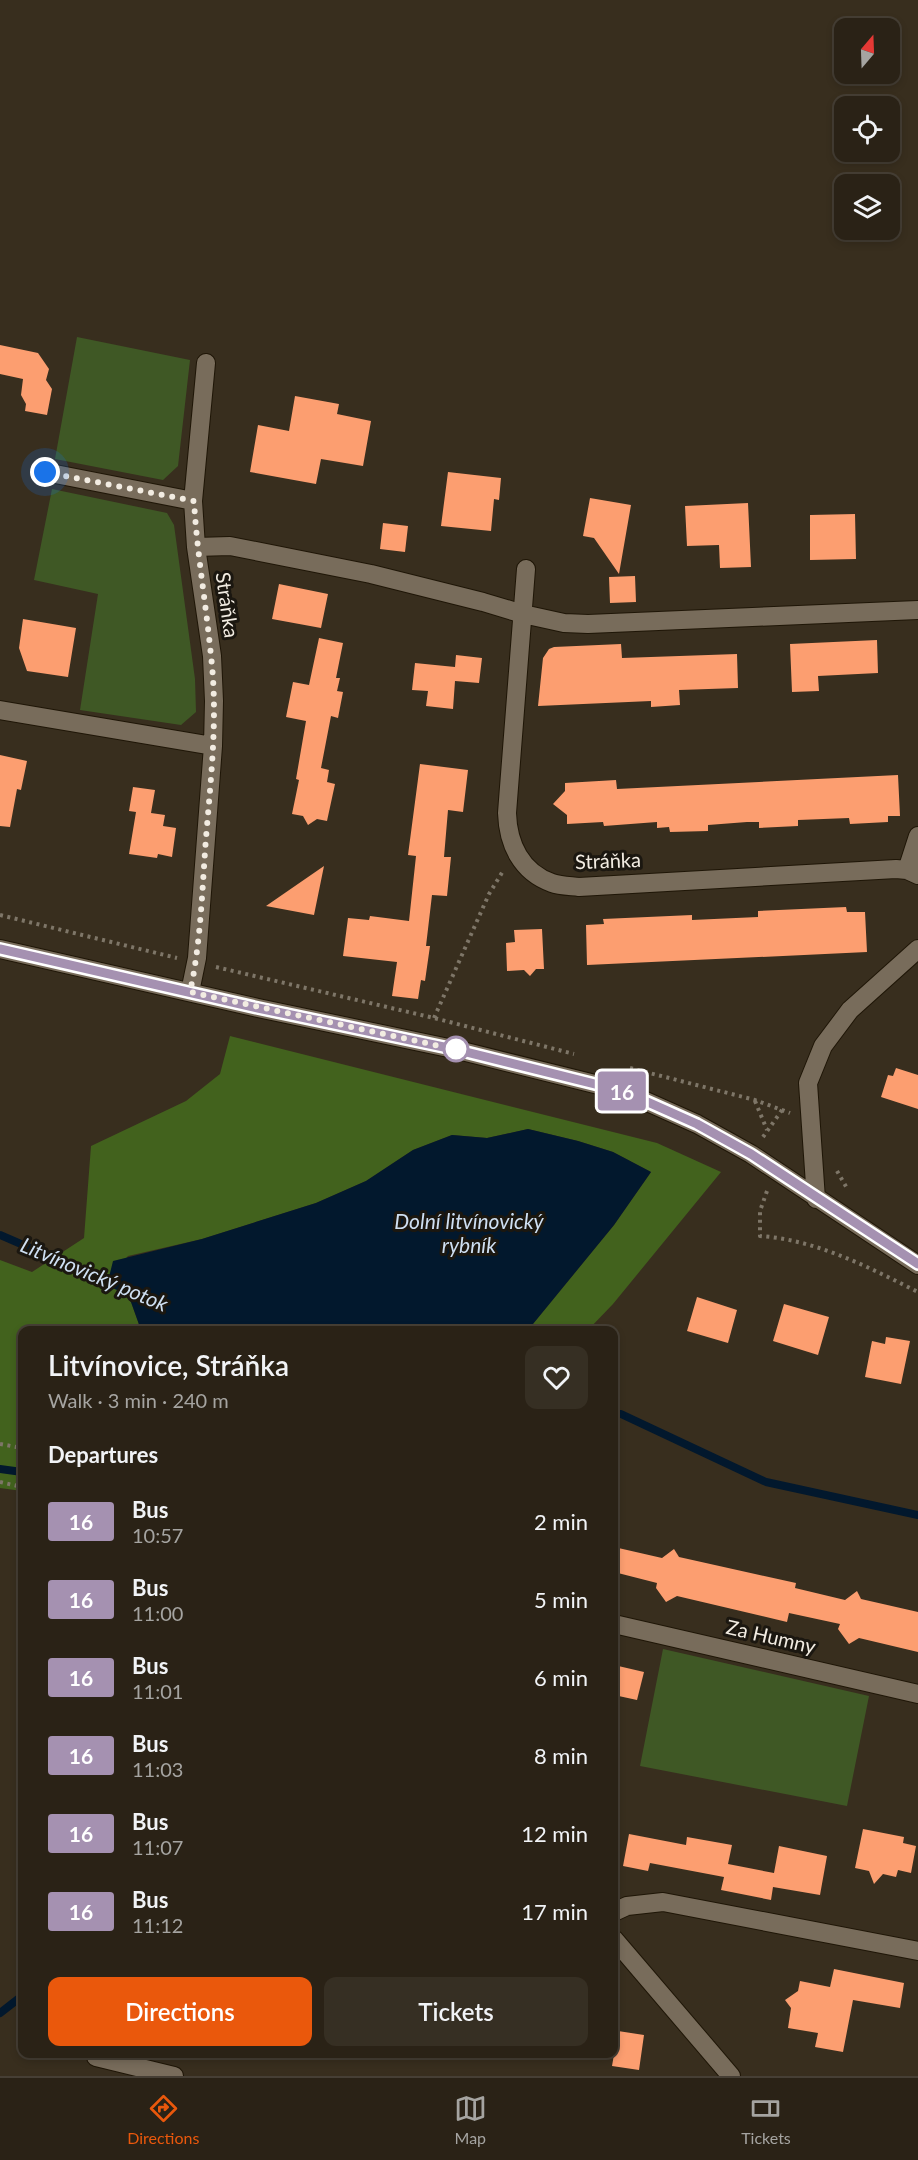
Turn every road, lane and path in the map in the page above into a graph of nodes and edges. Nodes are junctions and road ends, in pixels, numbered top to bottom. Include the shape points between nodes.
1 (206, 363) dead end
2 (45, 472) dead end
3 (194, 501) junction
4 (196, 547) junction
5 (526, 568) dead end
6 (918, 610) edge
7 (523, 614) junction
8 (0, 710) edge
9 (213, 746) junction
10 (918, 836) edge
11 (516, 854) junction
12 (913, 872) edge
13 (0, 915) edge
14 (0, 949) edge
15 (918, 949) edge
16 (196, 963) junction
17 (190, 992) junction
18 (434, 1018) junction
19 (583, 1056) dead end
20 (629, 1068) dead end
21 (755, 1100) junction
22 (809, 1121) junction
23 (768, 1130) dead end
24 (834, 1165) dead end
25 (853, 1198) dead end
26 (816, 1199) junction
27 (760, 1226) dead end
28 (918, 1264) edge
29 (918, 1292) edge
30 (0, 1444) edge
31 (18, 1447) edge
32 (0, 1482) edge
33 (18, 1486) edge
34 (618, 1625) edge
35 (918, 1694) edge
36 (618, 1909) edge
37 (618, 1944) edge
38 (918, 1952) edge
39 (99, 2058) edge
40 (141, 2072) edge
41 (174, 2076) edge
42 (731, 2076) edge

1 - 3 street, Stráňka
2 - 3 street
3 - 4 street, Stráňka
4 - 7 street, Stráňka via 230,546 371,574
4 - 9 street, Stráňka via 212,656
5 - 7 street, Stráňka
6 - 7 street, Stráňka via 588,624
7 - 11 street, Stráňka via 507,813 507,830
8 - 9 street
9 - 16 street, Stráňka
10 - 12 street
11 - 12 street, Stráňka via 536,875 553,884 579,887 896,869
11 - 18 path via 489,894
13 - 16 path
14 - 17 street
15 - 22 street via 850,1010 824,1046 808,1083
16 - 17 street, Stráňka
16 - 18 path
17 - 26 street via 458,1050 623,1091 697,1124 751,1154
18 - 19 path
20 - 21 path
21 - 22 path
21 - 23 path
22 - 26 street
24 - 25 path
26 - 28 street
27 - 29 path via 760,1236 779,1237 824,1250
30 - 31 path
32 - 33 path
34 - 35 street, Za Humny
36 - 38 street via 663,1902
37 - 42 street
39 - 40 street
40 - 41 street

